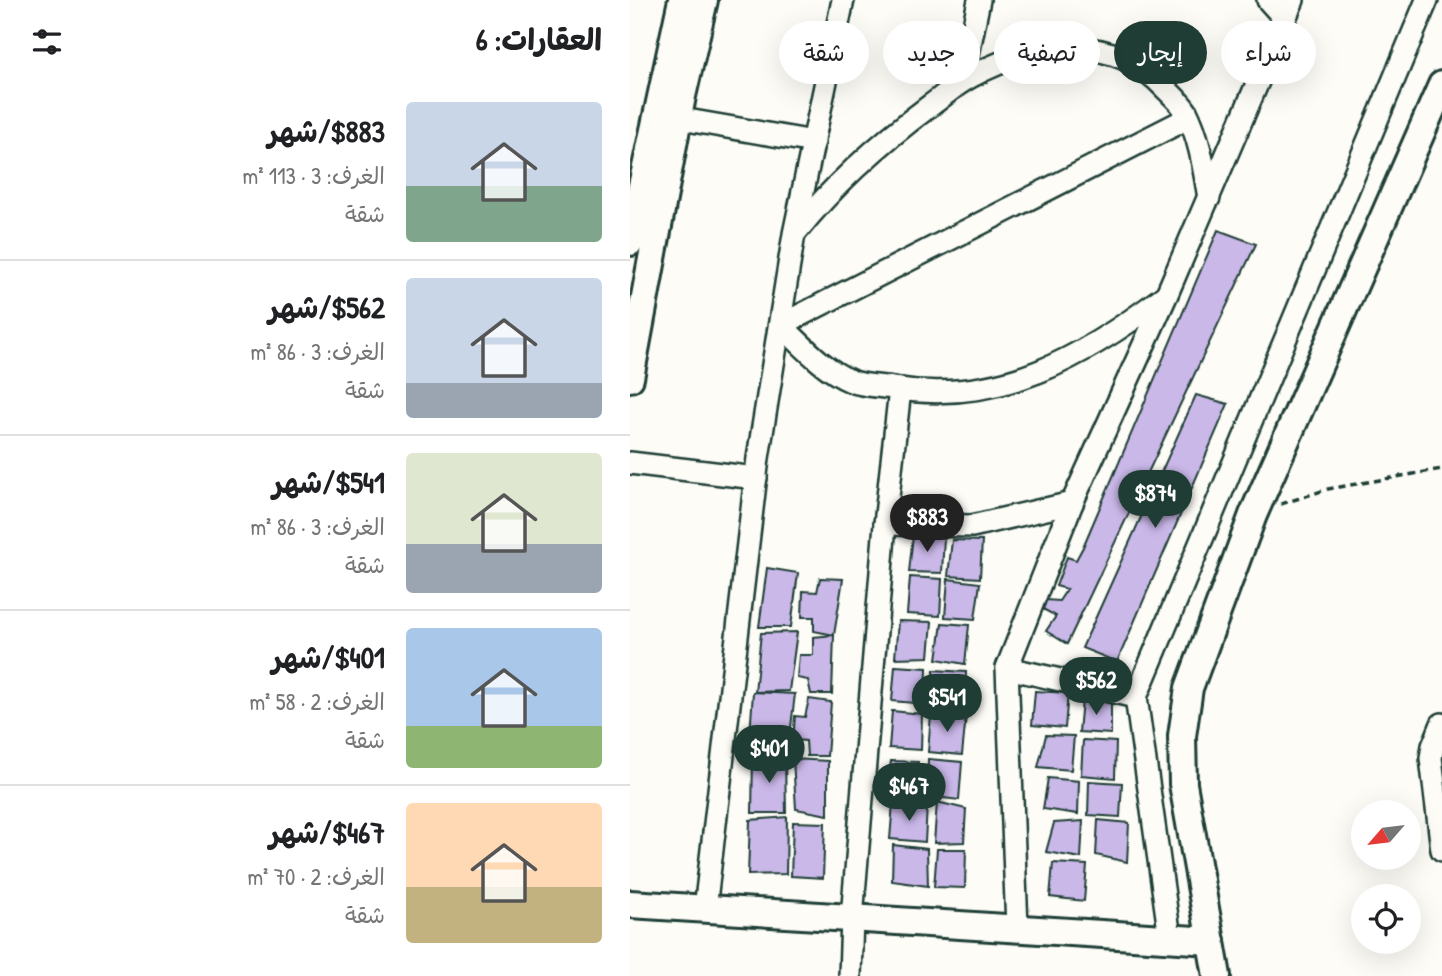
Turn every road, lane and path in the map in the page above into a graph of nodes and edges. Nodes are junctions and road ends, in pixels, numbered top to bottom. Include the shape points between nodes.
1 (682, 0) edge
2 (704, 0) edge
3 (843, 0) edge
4 (979, 0) edge
5 (1268, 0) edge
6 (1427, 0) edge
7 (1289, 9) edge
8 (975, 21) edge
9 (980, 73) edge
10 (960, 84) edge
11 (1442, 85) edge
12 (668, 116) junction
13 (1188, 118) junction
14 (814, 142) junction
15 (1209, 198) junction
16 (794, 234) junction
17 (630, 242) edge
18 (1167, 294) junction
19 (781, 325) junction
20 (630, 378) edge
21 (900, 390) junction
22 (630, 463) edge
23 (1442, 469) edge
24 (756, 478) junction
25 (1072, 503) junction
26 (1253, 515) junction
27 (885, 524) junction
28 (1007, 668) junction
29 (1136, 697) junction
30 (1442, 724) edge
31 (1437, 759) edge
32 (1442, 850) edge
33 (630, 888) edge
34 (706, 901) junction
35 (630, 904) edge
36 (853, 910) junction
37 (1017, 920) junction
38 (1169, 929) junction
39 (1210, 931) junction
40 (850, 976) edge
41 (1217, 976) edge

1 - 12 street
2 - 12 street
3 - 14 street
4 - 8 street
5 - 7 street
6 - 29 street
7 - 15 street
9 - 13 street via 1045,48 1120,54 1155,78
10 - 16 street via 895,132 824,198
11 - 26 street
12 - 14 street
12 - 17 street
12 - 20 street
13 - 15 street via 1201,150
13 - 19 street
14 - 16 street
15 - 18 street
16 - 19 street
18 - 21 street via 1073,359 1035,374 997,386
18 - 25 street
19 - 21 street via 817,360 852,382
19 - 24 street
21 - 27 street
22 - 24 street
23 - 26 path via 1328,489
24 - 34 street
25 - 27 street via 972,526
25 - 28 street
26 - 39 street via 1192,676 1182,736 1183,784
27 - 36 street
28 - 29 street
28 - 37 street
29 - 38 street
30 - 31 street
31 - 32 street
33 - 34 street
34 - 35 street
34 - 36 street
36 - 37 street
36 - 40 street
37 - 38 street
38 - 39 street
39 - 41 street

